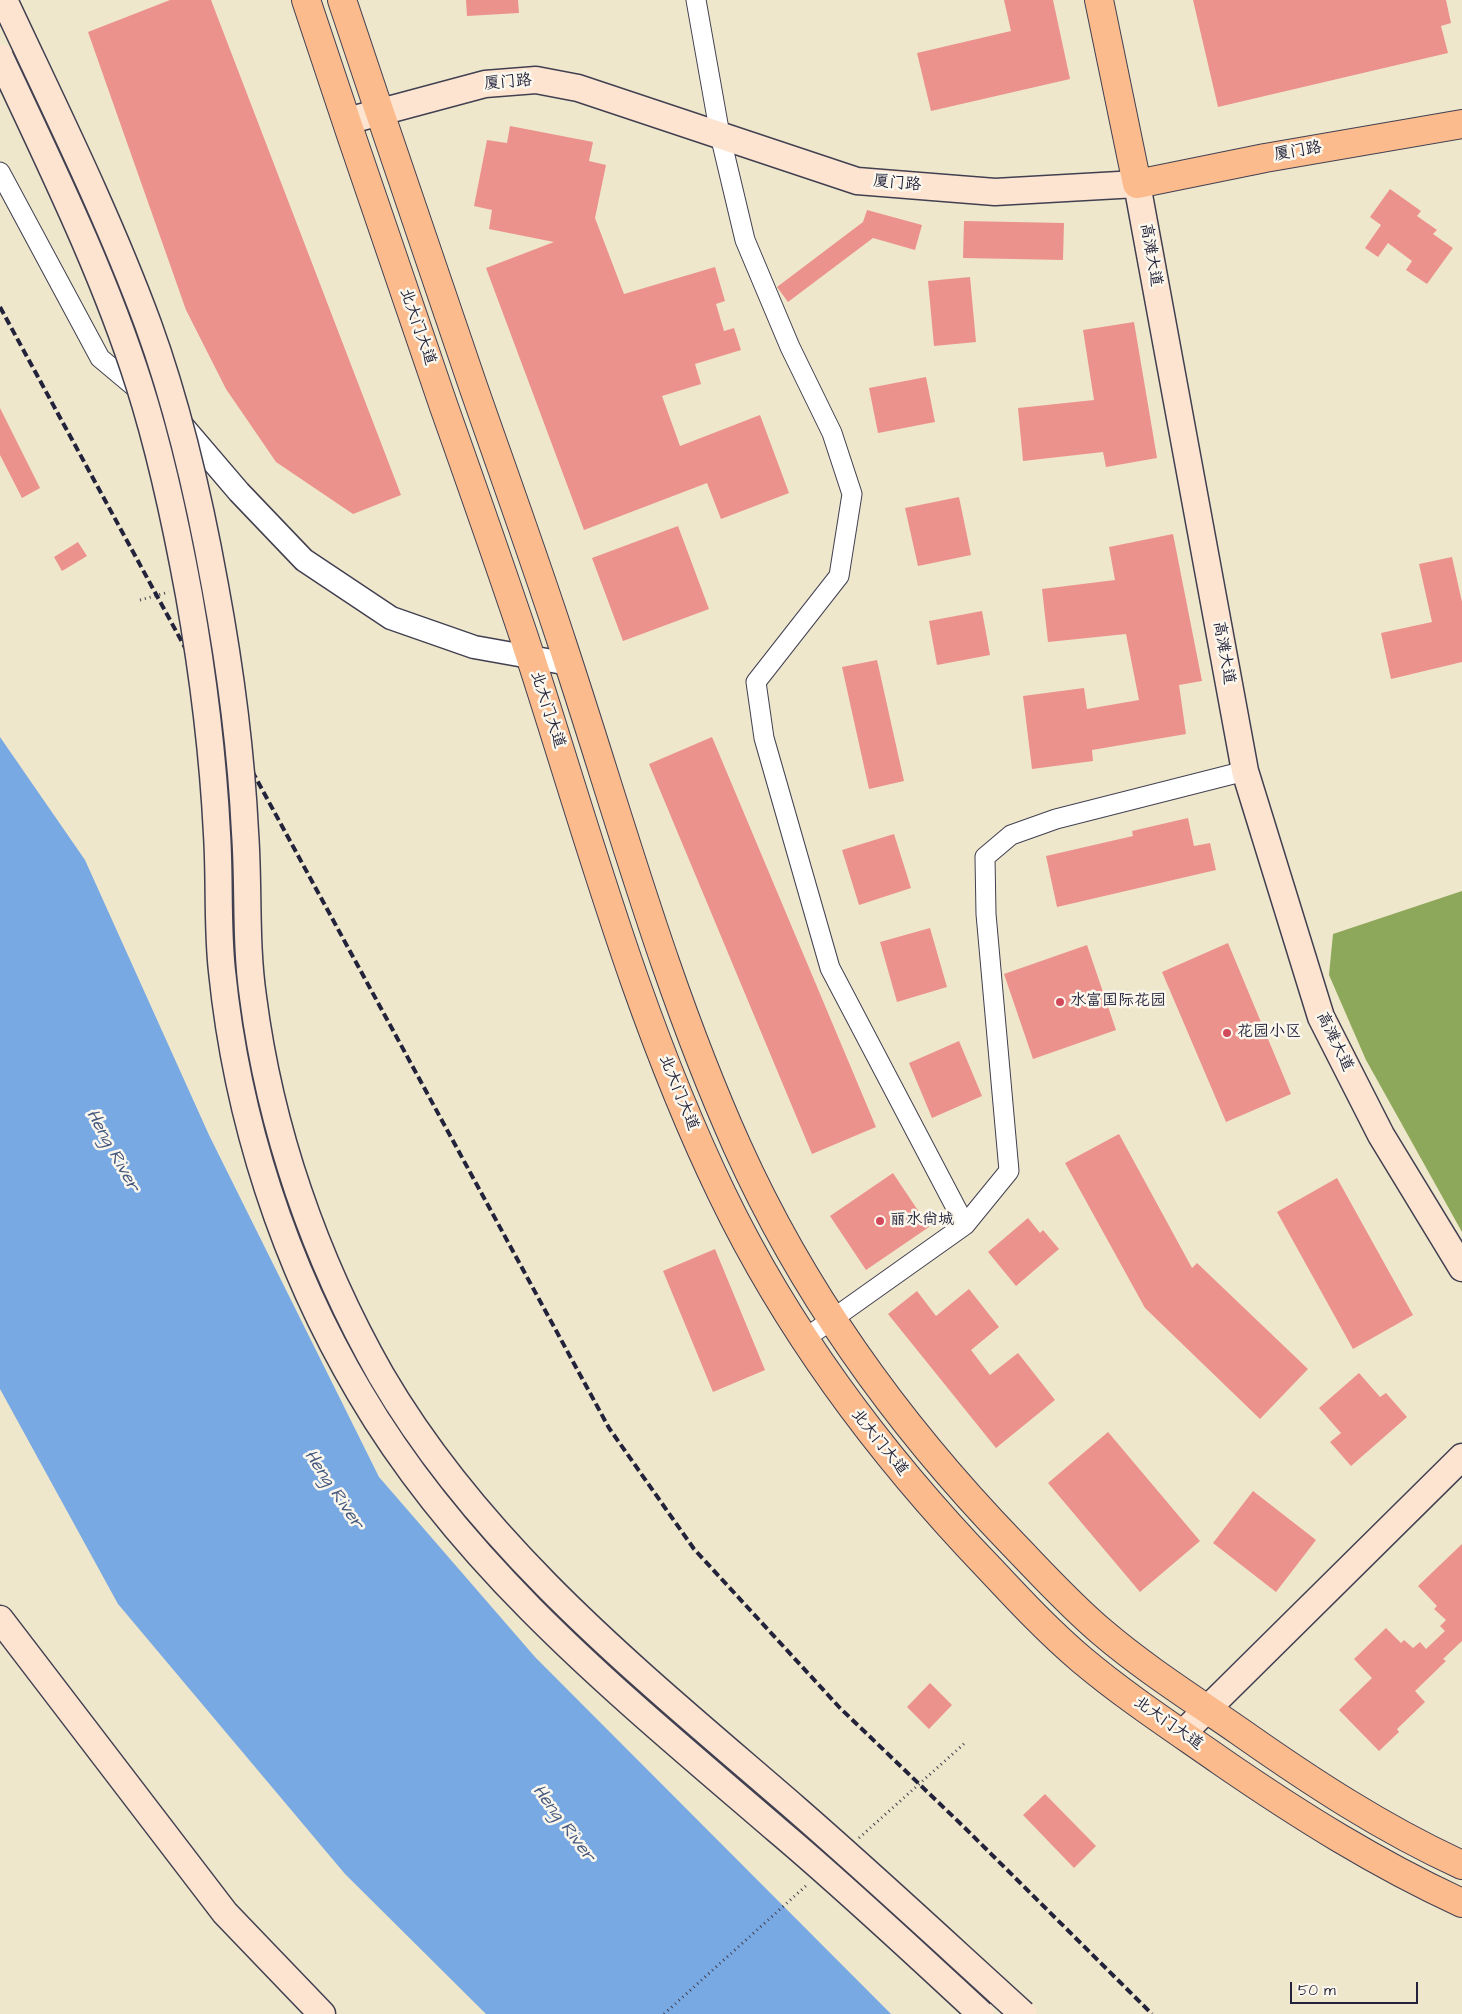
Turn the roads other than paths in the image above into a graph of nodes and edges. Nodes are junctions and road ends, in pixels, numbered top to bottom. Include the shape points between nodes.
1 (4, 0) edge
2 (306, 0) edge
3 (342, 0) edge
4 (696, 0) edge
5 (1099, 0) edge
6 (0, 57) edge
7 (0, 73) edge
8 (380, 112) junction
9 (347, 121) junction
10 (1462, 124) edge
11 (720, 135) junction
12 (0, 172) edge
13 (1137, 184) junction
14 (181, 426) junction
15 (530, 657) junction
16 (569, 664) junction
17 (1245, 771) junction
18 (965, 1225) junction
19 (1462, 1268) edge
20 (832, 1320) junction
21 (803, 1340) junction
22 (1462, 1457) edge
23 (0, 1619) edge
24 (1207, 1709) junction
25 (1182, 1734) junction
26 (1462, 1865) edge
27 (1462, 1903) edge
28 (322, 2014) edge
29 (981, 2014) edge
30 (1023, 2014) edge

1 - 30 main road, bridge via 127,270 164,370 184,439 217,592 232,700 245,822 249,964 259,1038 297,1188 346,1309 412,1424 462,1491 526,1564 634,1669 829,1838
2 - 9 main road, 北大门大道
3 - 8 main road, 北大门大道
4 - 11 street
5 - 13 main road, 高滩大道
6 - 29 main road, bridge via 105,290 137,379 159,454 184,571 205,703 217,824 221,967 233,1050 254,1142 271,1197 321,1321 359,1392 394,1446 440,1508 506,1583 622,1696 810,1858
7 - 14 street
8 - 9 main road, 厦门路
8 - 11 main road, 厦门路 via 485,84 536,80 578,88
8 - 16 main road, 北大门大道
9 - 15 main road, 北大门大道
10 - 13 main road, 厦门路
11 - 13 main road, 厦门路 via 857,181 995,192
11 - 18 street via 745,240 790,347 832,433 852,494 839,576 756,682 764,738 830,968
12 - 14 street via 100,358
13 - 17 main road, 高滩大道
14 - 15 street via 304,560 391,618 474,647
15 - 16 street
15 - 21 main road, 北大门大道 via 622,945 680,1102 733,1218
16 - 20 main road, 北大门大道 via 655,933 712,1088 764,1202
17 - 18 street via 1056,819 1010,835 985,857 986,914 1009,1171
17 - 19 main road, 高滩大道 via 1321,1017 1381,1135
18 - 20 street
20 - 21 street
20 - 24 main road, 北大门大道 via 912,1431 962,1490 1044,1576 1104,1634
21 - 25 main road, 北大门大道 via 885,1452 973,1552 1072,1652
22 - 24 main road
23 - 28 main road via 225,1913
24 - 25 main road
24 - 26 main road, 北大门大道 via 1335,1796
25 - 27 main road, 北大门大道 via 1341,1840

